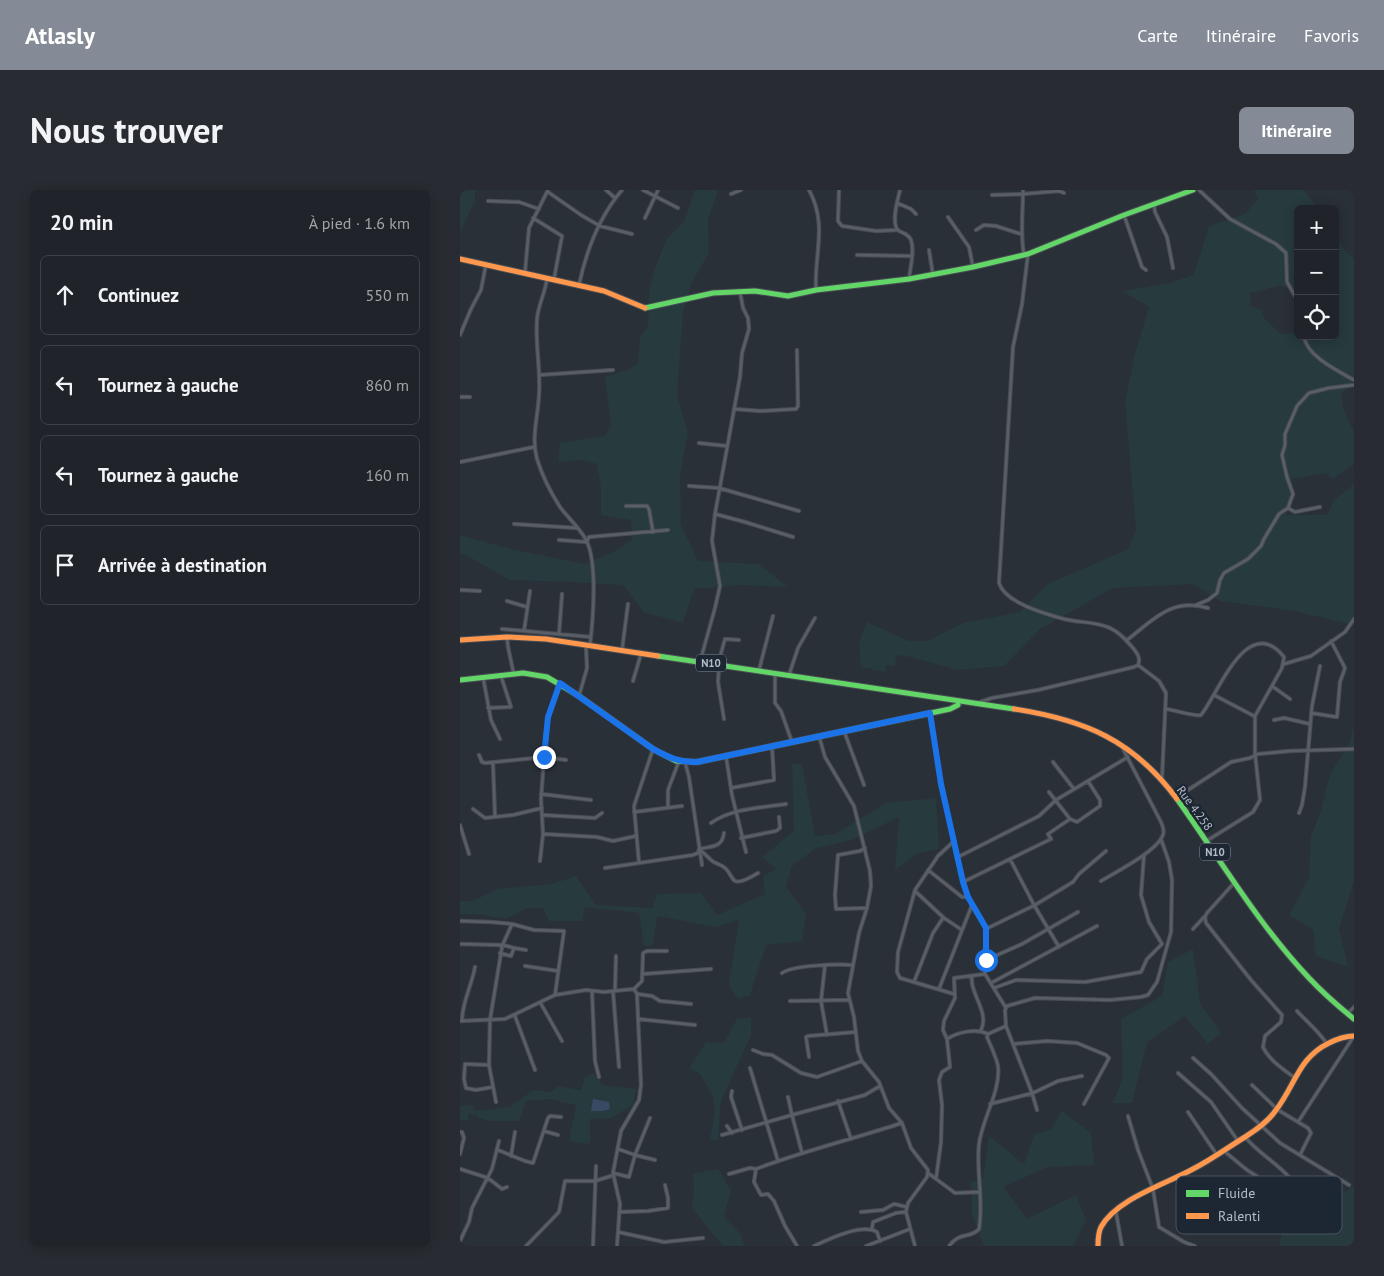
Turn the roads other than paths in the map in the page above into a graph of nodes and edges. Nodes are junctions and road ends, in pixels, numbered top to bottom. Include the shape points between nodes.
1 (606, 190) edge
2 (622, 190) edge
3 (643, 190) edge
4 (658, 190) edge
5 (741, 190) edge
6 (809, 190) edge
7 (839, 190) edge
8 (900, 190) edge
9 (1023, 190) edge
10 (1193, 190) edge
11 (1199, 190) edge
12 (548, 191) edge
13 (1064, 193) dead end
14 (731, 194) dead end
15 (1023, 194) junction
16 (992, 195) dead end
17 (656, 196) junction
18 (615, 198) junction
19 (488, 201) dead end
20 (897, 203) junction
21 (1154, 204) junction
22 (678, 208) dead end
23 (538, 209) junction
24 (916, 214) dead end
25 (1124, 215) junction
26 (948, 217) dead end
27 (533, 218) junction
28 (645, 218) dead end
29 (600, 226) junction
30 (897, 230) junction
31 (976, 230) dead end
32 (632, 234) dead end
33 (1021, 234) junction
34 (929, 250) dead end
35 (857, 255) dead end
36 (1026, 255) junction
37 (912, 256) junction
38 (460, 259) edge
39 (486, 264) junction
40 (973, 267) junction
41 (1173, 268) dead end
42 (1146, 270) dead end
43 (524, 272) junction
44 (933, 275) junction
45 (547, 277) junction
46 (554, 279) junction
47 (909, 280) junction
48 (579, 285) junction
49 (816, 290) junction
50 (740, 291) junction
51 (1295, 295) edge
52 (460, 334) edge
53 (1305, 340) edge
54 (797, 350) dead end
55 (613, 370) dead end
56 (539, 375) junction
57 (1354, 380) edge
58 (1354, 385) edge
59 (460, 397) edge
60 (470, 397) dead end
61 (734, 409) junction
62 (699, 444) dead end
63 (727, 446) junction
64 (535, 447) junction
65 (460, 462) edge
66 (689, 486) dead end
67 (719, 488) junction
68 (626, 506) dead end
69 (1320, 507) dead end
70 (1288, 508) junction
71 (799, 511) dead end
72 (715, 514) junction
73 (514, 524) dead end
74 (577, 528) junction
75 (668, 530) dead end
76 (653, 532) junction
77 (793, 538) dead end
78 (559, 540) dead end
79 (587, 542) junction
80 (460, 590) edge
81 (530, 590) dead end
82 (480, 591) dead end
83 (562, 594) dead end
84 (507, 601) dead end
85 (628, 604) dead end
86 (1196, 605) junction
87 (528, 607) junction
88 (1208, 608) dead end
89 (773, 616) dead end
90 (815, 618) dead end
91 (1354, 619) edge
92 (502, 630) dead end
93 (524, 631) junction
94 (559, 634) junction
95 (591, 636) junction
96 (507, 637) junction
97 (460, 640) edge
98 (739, 640) dead end
99 (1127, 640) junction
100 (1331, 641) junction
101 (588, 645) junction
102 (622, 650) junction
103 (641, 653) junction
104 (700, 662) junction
105 (1284, 664) junction
106 (719, 665) junction
107 (1138, 665) junction
108 (1320, 666) dead end
109 (758, 671) junction
110 (775, 673) junction
111 (514, 674) junction
112 (789, 675) junction
113 (501, 676) junction
114 (483, 677) junction
115 (460, 680) edge
116 (633, 681) dead end
117 (560, 683) junction
118 (1272, 686) junction
119 (1214, 695) junction
120 (579, 696) junction
121 (1290, 698) dead end
122 (959, 703) junction
123 (978, 703) junction
124 (488, 708) junction
125 (1166, 709) junction
126 (930, 713) junction
127 (1311, 713) junction
128 (1254, 716) junction
129 (724, 719) dead end
130 (1274, 720) dead end
131 (1310, 724) junction
132 (844, 731) junction
133 (819, 736) junction
134 (500, 738) dead end
135 (792, 742) junction
136 (1120, 743) junction
137 (772, 746) junction
138 (653, 749) junction
139 (1354, 749) edge
140 (1307, 750) junction
141 (480, 755) dead end
142 (1256, 755) junction
143 (726, 756) junction
144 (544, 757) junction
145 (1128, 757) junction
146 (566, 760) dead end
147 (679, 761) junction
148 (685, 762) junction
149 (1053, 762) dead end
150 (492, 763) junction
151 (1162, 780) junction
152 (1088, 781) junction
153 (864, 785) dead end
154 (731, 788) junction
155 (1074, 790) junction
156 (1049, 792) dead end
157 (541, 794) junction
158 (1175, 796) junction
159 (591, 800) dead end
160 (1056, 800) junction
161 (786, 804) dead end
162 (682, 806) dead end
163 (668, 807) junction
164 (542, 808) junction
165 (473, 809) dead end
166 (634, 812) junction
167 (737, 812) junction
168 (602, 813) dead end
169 (1299, 813) dead end
170 (542, 815) junction
171 (495, 817) junction
172 (779, 817) dead end
173 (1070, 820) junction
174 (711, 823) dead end
175 (460, 825) edge
176 (724, 833) dead end
177 (543, 834) junction
178 (636, 836) junction
179 (742, 838) junction
180 (1161, 840) junction
181 (1207, 841) junction
182 (953, 842) junction
183 (865, 848) junction
184 (699, 849) junction
185 (1106, 850) dead end
186 (746, 852) dead end
187 (469, 854) dead end
188 (1144, 855) junction
189 (957, 857) junction
190 (1010, 859) junction
191 (540, 861) dead end
192 (639, 863) junction
193 (702, 865) dead end
194 (605, 868) dead end
195 (928, 870) junction
196 (758, 872) dead end
197 (1102, 881) dead end
198 (1235, 881) junction
199 (963, 882) junction
200 (914, 890) junction
201 (968, 897) junction
202 (972, 904) junction
203 (1034, 905) junction
204 (867, 908) junction
205 (1078, 912) dead end
206 (1205, 917) junction
207 (943, 918) junction
208 (460, 921) edge
209 (512, 924) junction
210 (1097, 926) dead end
211 (986, 929) junction
212 (1048, 929) junction
213 (1194, 929) dead end
214 (962, 930) junction
215 (460, 944) edge
216 (502, 946) junction
217 (1059, 947) junction
218 (514, 948) junction
219 (526, 950) dead end
220 (667, 950) dead end
221 (500, 953) junction
222 (616, 956) dead end
223 (986, 960) junction
224 (825, 965) junction
225 (852, 965) junction
226 (525, 966) dead end
227 (475, 967) dead end
228 (711, 969) dead end
229 (558, 971) junction
230 (782, 973) dead end
231 (643, 974) junction
232 (985, 974) junction
233 (972, 976) junction
234 (914, 982) junction
235 (991, 983) junction
236 (994, 988) junction
237 (634, 989) junction
238 (939, 990) junction
239 (592, 991) junction
240 (614, 991) junction
241 (637, 994) junction
242 (954, 994) junction
243 (555, 995) junction
244 (790, 1000) dead end
245 (849, 1000) junction
246 (821, 1001) junction
247 (540, 1002) junction
248 (691, 1004) dead end
249 (1354, 1007) edge
250 (1006, 1008) junction
251 (1298, 1010) dead end
252 (515, 1016) junction
253 (1352, 1016) edge
254 (638, 1019) junction
255 (490, 1020) junction
256 (461, 1021) edge
257 (695, 1025) dead end
258 (1006, 1026) junction
259 (981, 1030) junction
260 (856, 1032) junction
261 (988, 1034) junction
262 (827, 1035) junction
263 (1354, 1036) edge
264 (947, 1039) junction
265 (562, 1041) dead end
266 (1014, 1044) junction
267 (1326, 1044) junction
268 (753, 1050) dead end
269 (808, 1057) dead end
270 (1193, 1058) dead end
271 (862, 1061) junction
272 (489, 1065) junction
273 (619, 1067) dead end
274 (750, 1068) dead end
275 (535, 1070) dead end
276 (1178, 1073) dead end
277 (1082, 1076) dead end
278 (599, 1077) dead end
279 (1295, 1078) junction
280 (1252, 1085) dead end
281 (880, 1086) junction
282 (493, 1087) junction
283 (732, 1091) dead end
284 (1032, 1093) junction
285 (788, 1097) dead end
286 (838, 1101) junction
287 (496, 1102) dead end
288 (990, 1104) junction
289 (1084, 1104) dead end
290 (1037, 1110) dead end
291 (1278, 1110) junction
292 (1188, 1112) dead end
293 (792, 1115) junction
294 (1128, 1116) dead end
295 (561, 1118) dead end
296 (650, 1118) dead end
297 (1298, 1122) junction
298 (766, 1123) junction
299 (902, 1123) junction
300 (727, 1126) dead end
301 (1261, 1126) junction
302 (742, 1130) junction
303 (544, 1131) junction
304 (460, 1132) edge
305 (515, 1132) dead end
306 (732, 1133) junction
307 (558, 1134) dead end
308 (722, 1136) dead end
309 (1244, 1137) junction
310 (851, 1139) junction
311 (499, 1141) dead end
312 (1238, 1141) junction
313 (618, 1149) junction
314 (498, 1150) junction
315 (1224, 1150) junction
316 (802, 1153) junction
317 (460, 1154) edge
318 (635, 1155) junction
319 (1217, 1155) junction
320 (1300, 1155) junction
321 (511, 1156) junction
322 (655, 1160) dead end
323 (778, 1161) junction
324 (596, 1166) dead end
325 (460, 1169) edge
326 (756, 1169) junction
327 (928, 1173) junction
328 (729, 1174) dead end
329 (612, 1175) junction
330 (1181, 1176) edge
331 (1257, 1176) edge
332 (1288, 1176) edge
333 (1334, 1176) edge
334 (488, 1178) junction
335 (1176, 1178) edge
336 (936, 1179) junction
337 (595, 1181) junction
338 (1342, 1181) edge
339 (666, 1185) dead end
340 (1349, 1185) dead end
341 (507, 1187) dead end
342 (1153, 1189) junction
343 (979, 1192) junction
344 (907, 1207) junction
345 (619, 1212) junction
346 (861, 1212) dead end
347 (906, 1212) junction
348 (1116, 1212) junction
349 (872, 1229) junction
350 (910, 1229) junction
351 (618, 1232) junction
352 (703, 1238) dead end
353 (460, 1241) edge
354 (880, 1241) junction
355 (526, 1246) edge
356 (592, 1246) edge
357 (617, 1246) edge
358 (797, 1246) edge
359 (814, 1246) edge
360 (866, 1246) edge
361 (915, 1246) edge
362 (949, 1246) edge
363 (1098, 1246) edge
364 (1122, 1246) edge
365 (1195, 1246) edge

1 - 18 street
2 - 18 street
3 - 17 street
4 - 17 street
5 - 14 street
6 - 49 street via 819,218
7 - 30 street via 838,221 842,226 876,231
8 - 20 street
9 - 15 street
10 - 21 main road
11 - 51 street via 1230,220 1276,244 1286,253 1287,282
12 - 23 street
12 - 29 street
13 - 15 street via 1059,190
15 - 16 street
15 - 33 street
17 - 22 street
17 - 28 street
18 - 29 street
19 - 23 street via 519,202
20 - 24 street
20 - 30 street
21 - 25 main road
21 - 41 street via 1167,237
23 - 27 street
25 - 36 main road
25 - 42 street via 1142,267
26 - 40 street via 969,247
27 - 43 street
27 - 46 street via 562,236
29 - 32 street
29 - 48 street via 588,248
30 - 37 street via 910,238
31 - 33 street via 984,225 996,226
33 - 36 street
34 - 44 street
35 - 37 street
36 - 40 main road
36 - 99 street via 1022,304 1013,347 999,584 1012,600 1065,619 1100,624
37 - 47 street
38 - 39 main road
39 - 43 main road
39 - 52 street via 481,290
40 - 44 main road
43 - 45 main road
44 - 47 main road
45 - 46 main road
45 - 56 street via 537,316
46 - 48 main road
47 - 49 main road
48 - 50 main road via 646,309 697,296
49 - 50 main road via 788,296
50 - 61 street via 749,328
53 - 57 street via 1315,355
54 - 61 street via 797,408
55 - 56 street
56 - 64 street
58 - 70 street via 1308,393 1297,406 1285,434 1282,455 1293,494
59 - 60 street
61 - 63 street
62 - 63 street
63 - 67 street
64 - 65 street
64 - 74 street via 553,494
66 - 67 street
67 - 71 street
67 - 72 street
68 - 76 street via 647,506
69 - 70 street via 1295,512
70 - 86 street via 1279,514 1261,546 1248,559 1224,573 1217,593
72 - 77 street
72 - 104 street via 712,541 720,586
73 - 74 street
74 - 79 street
75 - 76 street
76 - 79 street via 595,535
78 - 79 street
79 - 95 street via 592,562 594,617
80 - 82 street
81 - 87 street
83 - 94 street
84 - 87 street
85 - 102 street
86 - 88 street
86 - 99 street via 1165,610
87 - 93 street
89 - 109 street
90 - 112 street via 798,648
91 - 100 street via 1345,632
92 - 93 street
93 - 94 street
94 - 95 street
95 - 101 street
96 - 97 main road, N10
96 - 101 main road, N10
96 - 111 street
98 - 106 street via 725,639
99 - 107 street via 1138,655
100 - 105 street via 1311,656
100 - 127 street via 1345,668 1340,682 1337,716
101 - 102 main road, N10
101 - 120 street via 587,668
102 - 103 main road, N10
103 - 104 main road, N10
103 - 116 street
104 - 106 main road, N10
105 - 118 street
105 - 119 street via 1284,657 1276,649 1267,644 1253,646 1230,666
106 - 109 main road, N10
106 - 129 street via 718,682
107 - 123 street
107 - 125 street via 1163,686
108 - 127 street
109 - 110 main road, N10
110 - 112 main road, N10
110 - 135 street via 775,703
111 - 113 main road
111 - 117 main road via 538,674
112 - 122 main road, N10
113 - 114 main road
113 - 124 street via 511,706
114 - 115 main road
114 - 124 street
117 - 120 main road
117 - 144 street via 548,717
118 - 121 street
118 - 128 street
119 - 125 street via 1198,716
119 - 128 street
120 - 138 main road
122 - 123 main road, Rue 4.258 / N10
122 - 126 main road via 950,709
123 - 136 main road, Rue 4.258 / N10 via 1060,717
124 - 134 street
125 - 151 street
126 - 132 main road
126 - 182 street
127 - 131 street
128 - 142 street
130 - 131 street via 1284,718
131 - 140 street
132 - 133 main road
132 - 153 street
133 - 135 main road
133 - 183 street via 825,757 854,806
135 - 137 main road
136 - 145 street
136 - 151 main road, Rue 4.258 / N10
137 - 143 main road
137 - 154 street via 774,780
138 - 147 main road
138 - 166 street
139 - 140 street
140 - 142 street
140 - 169 street via 1305,787
141 - 150 street via 483,763
142 - 158 street via 1231,762
142 - 181 street via 1260,800 1253,812
143 - 148 main road
143 - 154 street
144 - 146 street
144 - 150 street
144 - 157 street
145 - 152 street
145 - 180 street via 1161,822
147 - 148 main road
147 - 163 street via 668,790
148 - 184 street
149 - 155 street
150 - 171 street
151 - 158 main road, Rue 4.258 / N10
152 - 155 street
152 - 173 street via 1100,800 1100,806 1077,822
154 - 167 street
155 - 160 street
156 - 160 street
157 - 159 street
157 - 164 street
158 - 181 main road, Rue 4.258 / N10
160 - 173 street
160 - 189 street via 1039,816
161 - 167 street
162 - 163 street
163 - 166 street
164 - 170 street
164 - 171 street
165 - 171 street via 485,818
166 - 178 street
167 - 174 street
167 - 179 street
168 - 170 street via 595,818
170 - 177 street
172 - 179 street via 780,828 776,831
173 - 190 street via 1048,834 1050,839
175 - 187 street
176 - 184 street via 720,844
177 - 178 street via 613,841
177 - 191 street
178 - 192 street
179 - 186 street
180 - 188 street
180 - 250 street via 1172,880 1171,932 1157,982 1148,994 1110,1000 1035,998 1009,1004
181 - 198 main road, Rue 4.258 / N10
182 - 189 street
182 - 195 street
183 - 204 street via 871,886
183 - 204 street via 838,855 835,895 836,909
184 - 192 street via 693,855
184 - 193 street
184 - 196 street via 712,862 726,868 738,882
185 - 203 street via 1073,882
188 - 197 street
188 - 236 street via 1141,895 1149,922 1162,944 1147,959 1141,972 1084,982 1016,980
189 - 199 street
190 - 199 street
190 - 203 street
192 - 194 street
195 - 200 street
195 - 201 street via 962,896
198 - 206 street
198 - 253 main road, Rue 4.258 / N10 via 1292,960
199 - 201 street
200 - 207 street
200 - 234 street via 898,952 897,972 900,978
201 - 202 street
202 - 211 street
202 - 214 street
203 - 211 street
203 - 212 street
204 - 225 street
205 - 212 street
206 - 213 street
206 - 279 street via 1213,933 1282,1015 1281,1022 1265,1036 1263,1047
207 - 214 street
207 - 234 street via 933,932
208 - 209 street
209 - 216 street
209 - 229 street via 534,930 564,931
210 - 217 street
211 - 223 street
212 - 217 street
212 - 223 street
214 - 238 street
215 - 216 street
216 - 218 street
216 - 221 street
217 - 235 street
218 - 219 street
218 - 221 street via 511,956
220 - 231 street via 643,953
221 - 255 street
222 - 240 street
223 - 232 street
224 - 225 street
224 - 230 street via 792,968
224 - 246 street
225 - 245 street
226 - 229 street
227 - 256 street
228 - 231 street
229 - 243 street
231 - 237 street via 641,984
232 - 233 street
232 - 235 street
233 - 242 street via 954,978
233 - 259 street via 971,983 982,1014
234 - 238 street
235 - 236 street
236 - 250 street
237 - 240 street
237 - 241 street
238 - 242 street
239 - 240 street
239 - 243 street
239 - 278 street via 595,1061
240 - 273 street
241 - 248 street via 652,996 660,1002
241 - 254 street
242 - 264 street via 944,1021
243 - 247 street
244 - 246 street
245 - 246 street
245 - 260 street
246 - 262 street
247 - 252 street
247 - 265 street
249 - 253 street
250 - 258 street
251 - 267 street via 1319,1031
252 - 255 street
252 - 275 street
254 - 257 street
254 - 313 street via 639,1100 621,1131
255 - 256 street
255 - 272 street
258 - 261 street
258 - 266 street
259 - 261 street
259 - 264 street via 956,1034
260 - 262 street
260 - 271 street
261 - 288 street via 998,1067 997,1086
262 - 269 street via 806,1037
263 - 267 main road
263 - 297 street
264 - 336 street via 950,1067 942,1072 939,1080 941,1142
266 - 284 street
266 - 289 street via 1076,1043 1109,1058
267 - 279 main road via 1311,1053
268 - 271 street via 772,1055 801,1073 817,1077
270 - 301 street
271 - 281 street
272 - 282 street
272 - 282 street via 465,1064 464,1083 470,1089
274 - 298 street
276 - 312 street via 1210,1102
277 - 284 street via 1058,1081
279 - 291 main road
280 - 291 street
281 - 286 street via 864,1095
281 - 299 street via 889,1108
282 - 287 street
283 - 302 street
284 - 288 street
284 - 290 street
285 - 293 street
286 - 293 street
286 - 310 street
288 - 343 street via 979,1144
291 - 297 street
291 - 301 main road
292 - 319 street
293 - 298 street
293 - 316 street
294 - 342 street
295 - 303 street via 549,1116
296 - 318 street
297 - 320 street via 1311,1133
298 - 302 street
298 - 323 street
299 - 310 street
299 - 327 street via 911,1148
300 - 306 street
301 - 309 main road
301 - 320 street
302 - 306 street
303 - 307 street
303 - 321 street via 533,1163
304 - 317 street via 464,1138
305 - 321 street
306 - 308 street
309 - 312 main road
309 - 332 street
310 - 316 street
311 - 314 street
312 - 315 main road
313 - 318 street
313 - 329 street
314 - 321 street
314 - 334 street
315 - 319 main road
315 - 331 street
316 - 323 street
318 - 322 street
318 - 329 street via 629,1177
319 - 330 main road
320 - 333 street
323 - 326 street
324 - 337 street
325 - 334 street
326 - 328 street
326 - 358 street via 754,1182 761,1195 768,1194 774,1201
327 - 336 street
327 - 344 street
329 - 337 street
329 - 345 street
334 - 341 street via 501,1188
334 - 353 street via 470,1212
335 - 342 main road
336 - 343 street via 955,1193
337 - 355 street via 565,1181 559,1212
337 - 356 street
338 - 340 street
339 - 345 street via 668,1208
342 - 348 main road
342 - 365 street via 1159,1227
343 - 362 street via 979,1229 975,1234 958,1237
344 - 346 street via 894,1204 883,1210
344 - 347 street
345 - 351 street
347 - 349 street via 873,1222
347 - 350 street
348 - 363 main road via 1101,1227
348 - 364 street
349 - 354 street
349 - 359 street via 846,1232
350 - 354 street
350 - 361 street
351 - 352 street via 664,1242
351 - 357 street
354 - 360 street

